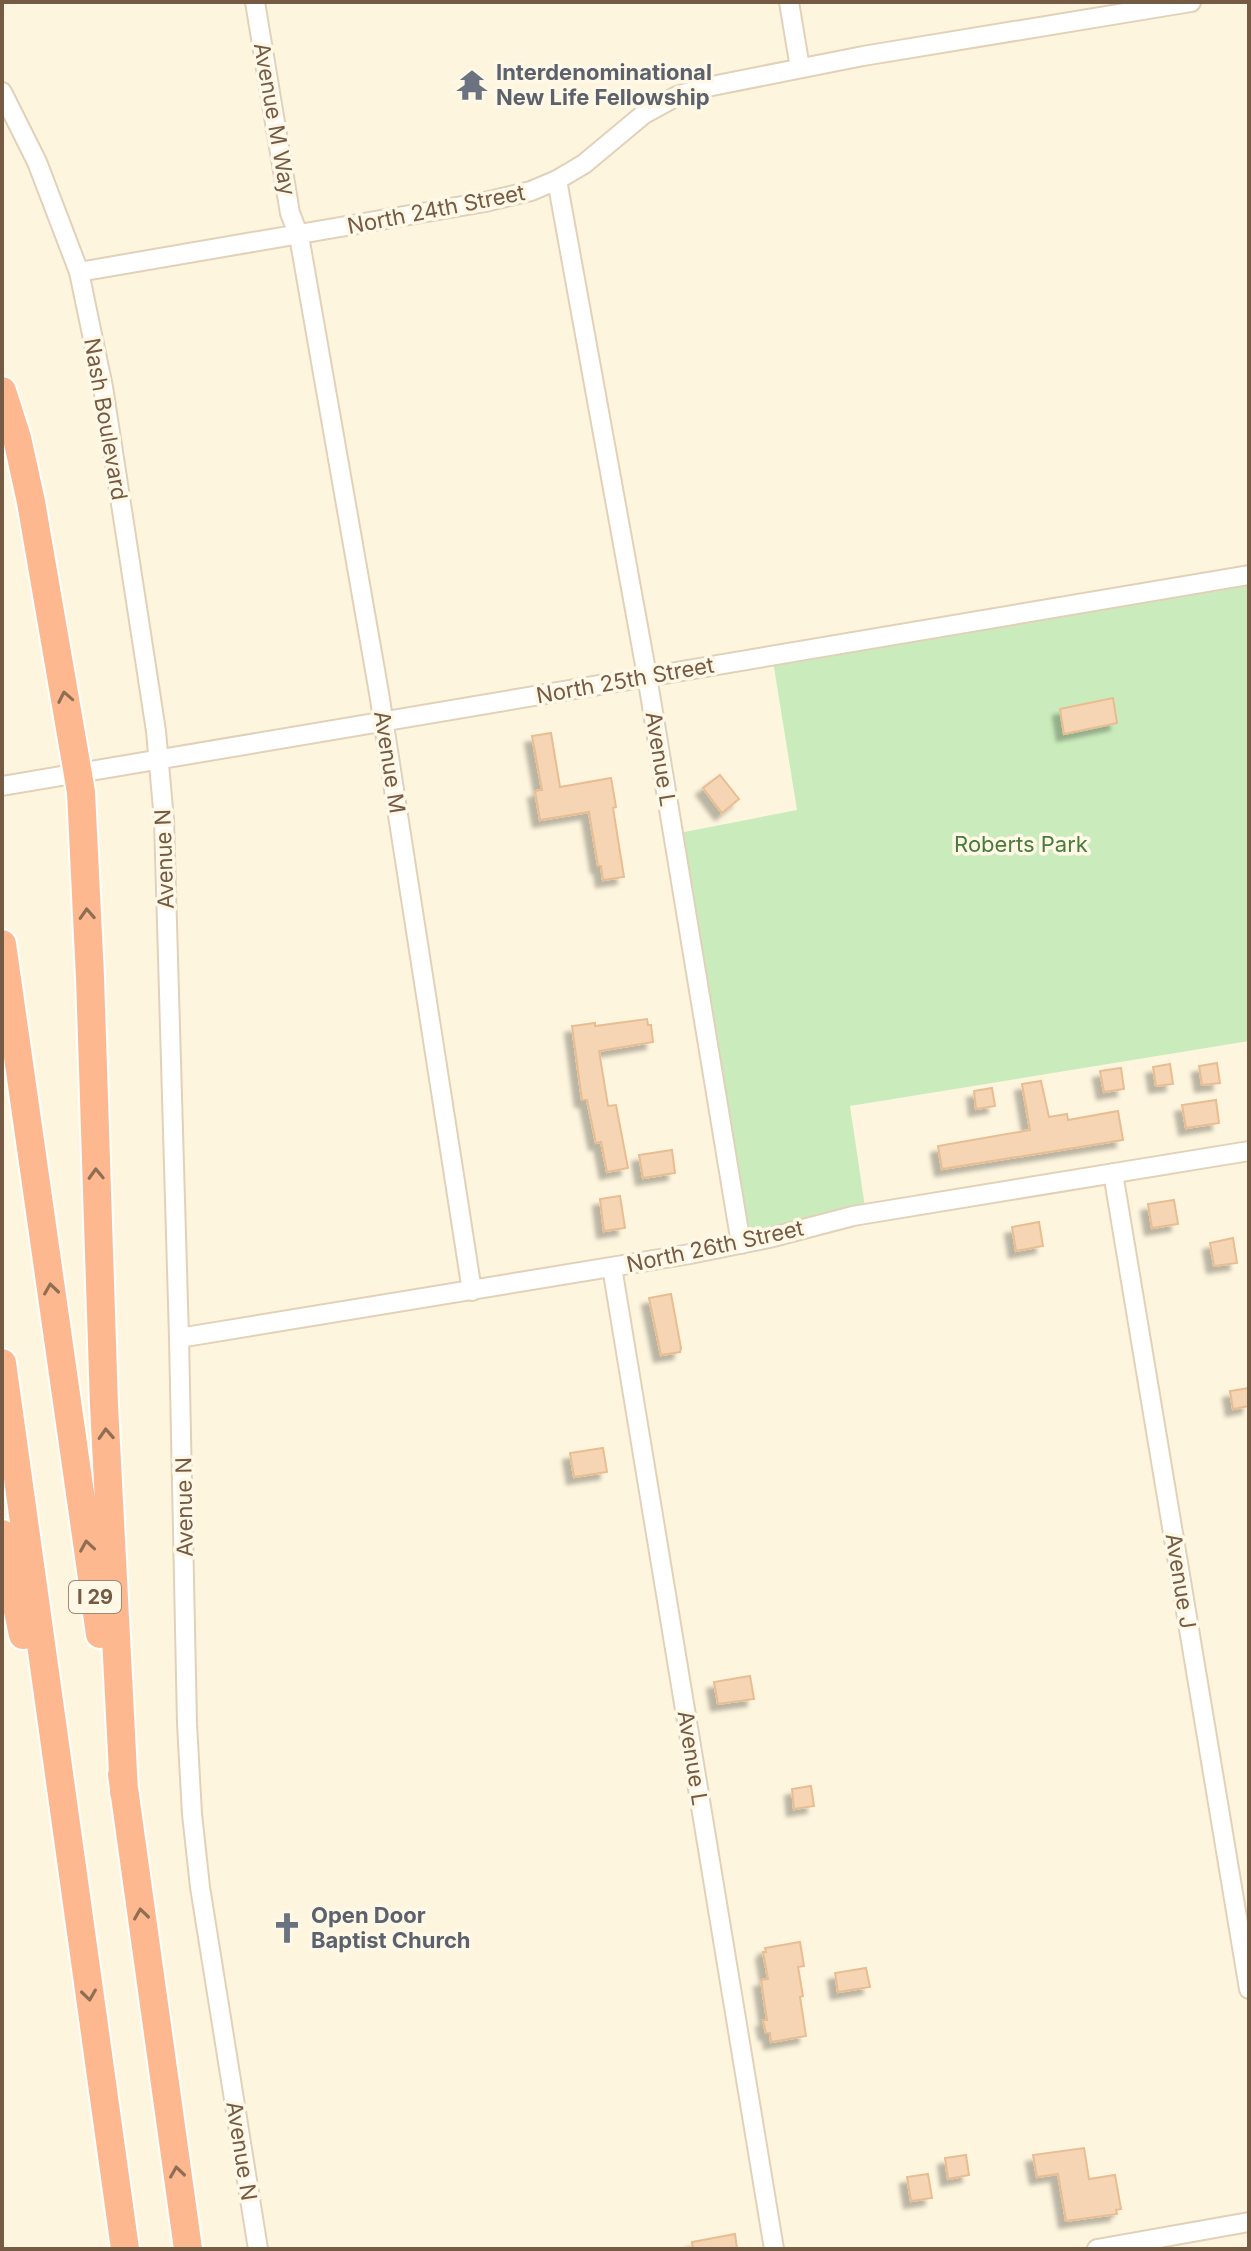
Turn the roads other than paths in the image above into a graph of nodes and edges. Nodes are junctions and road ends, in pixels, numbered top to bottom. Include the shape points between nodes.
1 (255, 2) edge
2 (789, 2) edge
3 (1057, 2) edge
4 (1191, 2) edge
5 (1061, 22) junction
6 (800, 68) junction
7 (2, 92) edge
8 (557, 180) junction
9 (299, 236) junction
10 (79, 272) junction
11 (2, 391) edge
12 (1249, 575) edge
13 (647, 676) junction
14 (383, 721) junction
15 (159, 760) junction
16 (79, 773) junction
17 (2, 786) edge
18 (2, 944) edge
19 (1249, 1151) edge
20 (1113, 1173) junction
21 (741, 1244) junction
22 (612, 1267) junction
23 (472, 1291) junction
24 (179, 1338) junction
25 (2, 1363) edge
26 (2, 1534) edge
27 (124, 1792) junction
28 (67, 1842) junction
29 (1249, 1989) edge
30 (1249, 2222) edge
31 (1167, 2243) edge
32 (125, 2249) edge
33 (188, 2249) edge
34 (258, 2249) edge
35 (774, 2249) edge
36 (1097, 2249) edge

1 - 9 street, Avenue M Way via 290,213
2 - 6 street
3 - 5 street
4 - 5 street, North 24th Street
5 - 6 street, North 24th Street
6 - 8 street, North 24th Street via 677,96 644,114
7 - 10 street, Nash Boulevard via 43,176
8 - 9 street, North 24th Street via 485,202
8 - 13 street, Avenue L
9 - 10 street, North 24th Street
9 - 14 street, Avenue M
10 - 15 street, Nash Boulevard via 103,387
16 -> 11 highway via 31,502
12 - 13 street, North 25th Street
13 - 14 street, North 25th Street
13 - 21 street, Avenue L
14 - 15 street, North 25th Street
14 - 23 street, Avenue M
15 - 16 street, North 25th Street
15 - 24 street, Avenue N
16 - 17 street, North 25th Street
27 -> 16 highway
27 -> 18 highway, I 29
19 - 20 street, North 26th Street
20 - 21 street, North 26th Street via 853,1216
20 - 29 street, Avenue J
21 - 22 street, North 26th Street
22 - 23 street, North 26th Street
22 - 35 street, Avenue L
23 - 24 street, North 26th Street
24 - 34 street, Avenue N via 192,1814
25 - 28 highway, I 29
26 - 28 highway
33 -> 27 highway, I 29
28 -> 32 highway, I 29
30 - 31 street
31 - 36 street

